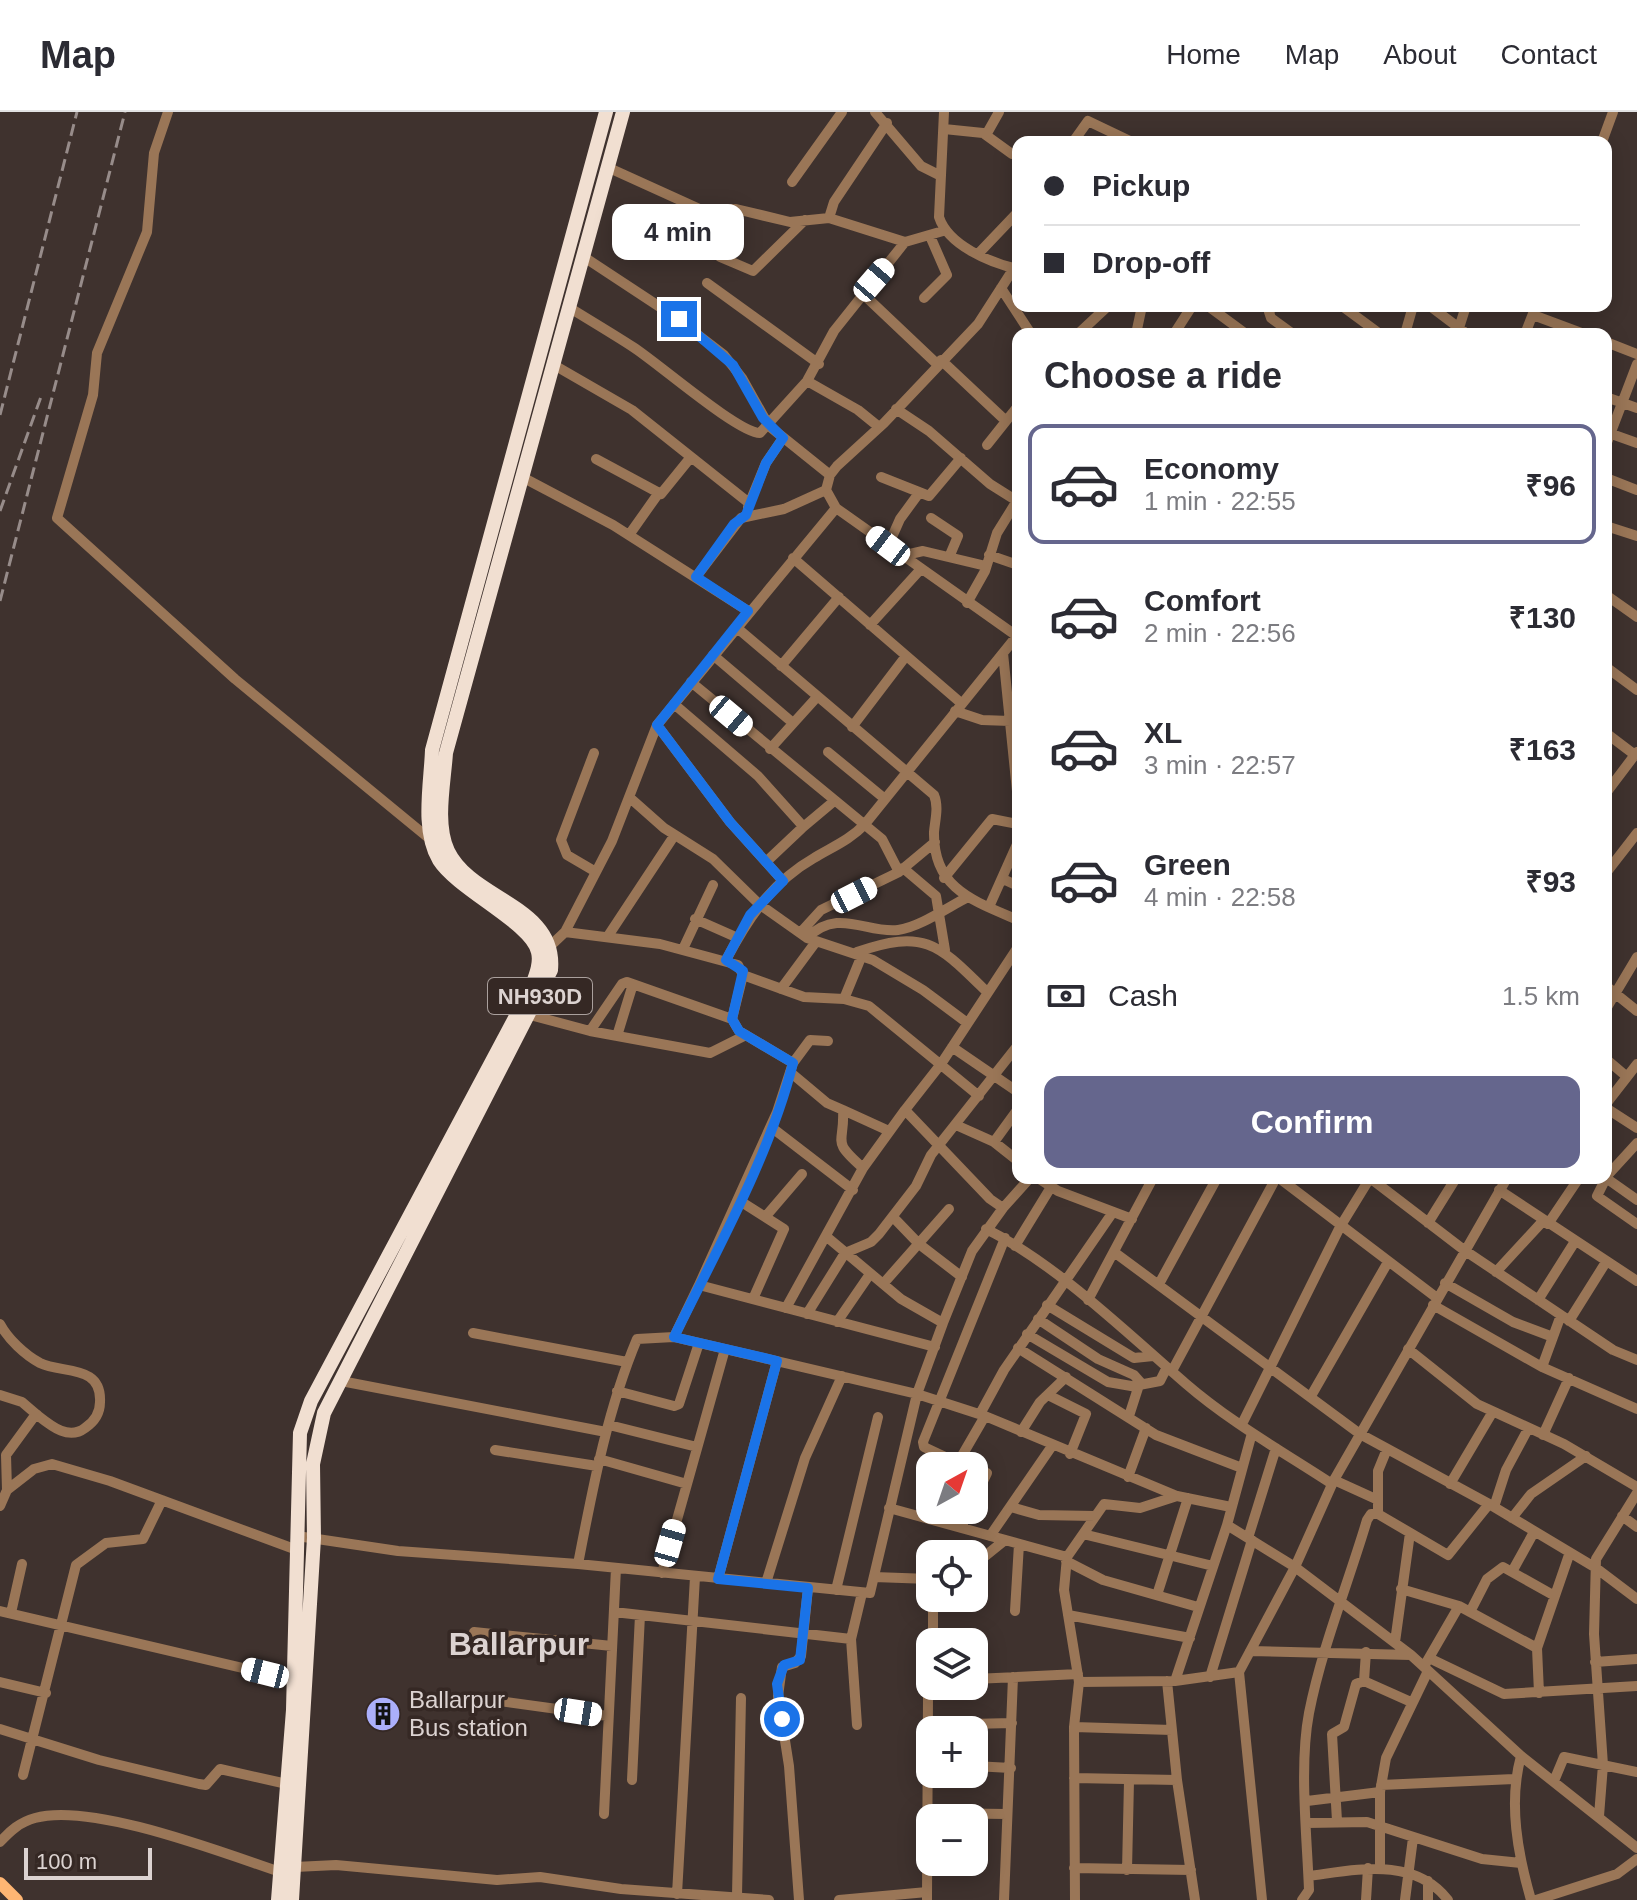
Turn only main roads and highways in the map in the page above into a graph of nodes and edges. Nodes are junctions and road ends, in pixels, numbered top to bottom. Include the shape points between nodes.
1 (606, 112) edge
2 (623, 112) edge
3 (544, 950) junction
4 (300, 1711) junction
5 (288, 1870) junction
6 (0, 1883) edge
7 (17, 1900) edge
8 (278, 1900) edge
9 (292, 1900) edge

1 - 3 highway, NH930D via 432,750 430,823 439,859
2 - 3 highway, NH930D via 450,728 442,831 448,852 460,868 539,927
3 - 4 highway, NH930D via 548,979 324,1413 315,1452
3 - 4 highway, NH930D via 531,988 311,1401 300,1433 294,1680
4 - 5 highway, NH930D
4 - 5 highway, NH930D via 287,1784
5 - 8 highway, NH930D
5 - 9 highway, NH930D
6 - 7 main road

